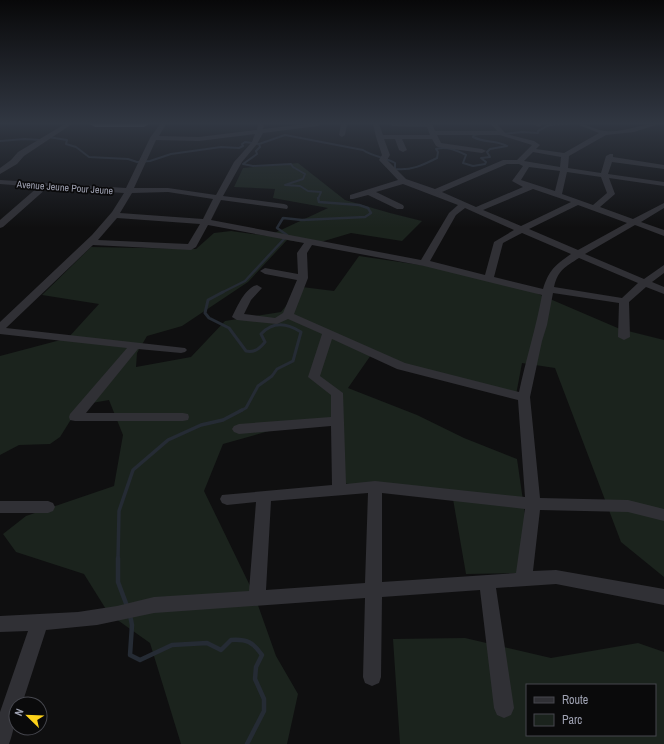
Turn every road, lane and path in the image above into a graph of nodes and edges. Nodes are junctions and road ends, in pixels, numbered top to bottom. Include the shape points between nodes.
1 (17, 159) edge
2 (145, 159) edge
3 (241, 159) edge
4 (385, 159) edge
5 (526, 159) edge
6 (565, 159) edge
7 (609, 159) edge
8 (619, 159) edge
9 (523, 163) junction
10 (664, 167) edge
11 (564, 170) junction
12 (0, 172) edge
13 (604, 176) junction
14 (403, 181) junction
15 (0, 182) edge
16 (664, 184) edge
17 (44, 186) junction
18 (530, 187) junction
19 (130, 191) junction
20 (369, 192) junction
21 (436, 192) junction
22 (558, 195) junction
23 (220, 197) junction
24 (353, 197) dead end
25 (578, 202) junction
26 (464, 205) junction
27 (664, 205) edge
28 (284, 207) dead end
29 (400, 207) dead end
30 (594, 208) junction
31 (475, 210) junction
32 (114, 215) junction
33 (207, 222) junction
34 (635, 222) junction
35 (0, 225) edge
36 (522, 229) junction
37 (664, 233) edge
38 (310, 241) junction
39 (90, 242) junction
40 (578, 254) junction
41 (424, 263) junction
42 (664, 268) edge
43 (265, 271) dead end
44 (303, 278) junction
45 (489, 279) junction
46 (644, 283) junction
47 (257, 288) dead end
48 (548, 291) junction
49 (664, 291) edge
50 (624, 301) junction
51 (288, 315) junction
52 (0, 328) edge
53 (0, 331) edge
54 (328, 333) junction
55 (624, 337) dead end
56 (135, 345) junction
57 (181, 350) dead end
58 (524, 397) junction
59 (183, 417) dead end
60 (338, 421) junction
61 (239, 429) dead end
62 (375, 487) junction
63 (339, 490) junction
64 (264, 496) junction
65 (227, 499) dead end
66 (533, 504) junction
67 (0, 507) edge
68 (48, 508) dead end
69 (664, 515) edge
70 (524, 578) junction
71 (487, 582) junction
72 (372, 590) junction
73 (664, 597) edge
74 (257, 598) junction
75 (40, 623) junction
76 (0, 624) edge
77 (372, 677) dead end
78 (504, 708) dead end
79 (0, 741) edge

1 - 12 street
2 - 19 street
3 - 23 street
4 - 14 street
5 - 9 street
6 - 11 street
7 - 13 street
8 - 10 street
9 - 11 street
9 - 18 street via 516,181
9 - 21 street via 506,162
11 - 13 street
11 - 22 street
13 - 16 street
13 - 30 street via 611,194
14 - 20 street
14 - 21 street
15 - 17 street, Avenue Jeune Pour Jeune
17 - 19 street, Avenue Jeune Pour Jeune
17 - 35 street
18 - 22 street
18 - 31 street
19 - 23 street, Avenue Jeune Pour Jeune via 168,190
19 - 32 street
20 - 24 street
20 - 29 street
21 - 26 street
22 - 25 street
23 - 28 street, Avenue Jeune Pour Jeune
23 - 33 street
25 - 30 street
25 - 36 street
26 - 31 street
26 - 41 street via 453,213
27 - 34 street
30 - 34 street
31 - 36 street
32 - 33 street
32 - 39 street
33 - 38 street
33 - 39 street via 191,247
34 - 37 street
34 - 40 street
36 - 40 street
36 - 45 street via 499,242
38 - 41 street
38 - 44 street via 302,253
39 - 52 street
40 - 46 street
40 - 48 street via 561,265 552,275
41 - 45 street
42 - 46 street
43 - 44 street
44 - 51 street
45 - 48 street
46 - 49 street
46 - 50 street
47 - 51 street via 237,317 277,320
48 - 50 street
48 - 58 street
50 - 55 street
51 - 54 street
53 - 56 street
54 - 58 street via 401,366
54 - 60 street via 314,377 337,393
56 - 57 street
56 - 59 street via 75,417
58 - 66 street
60 - 61 street
60 - 63 street
62 - 63 street
62 - 66 street
62 - 72 street
63 - 64 street
64 - 65 street
64 - 74 street
66 - 69 street via 628,506
66 - 70 street
67 - 68 street
70 - 71 street
70 - 73 street via 556,577
71 - 72 street
71 - 78 street
72 - 74 street
72 - 77 street
74 - 75 street via 154,606 129,613
75 - 76 street
75 - 79 street

